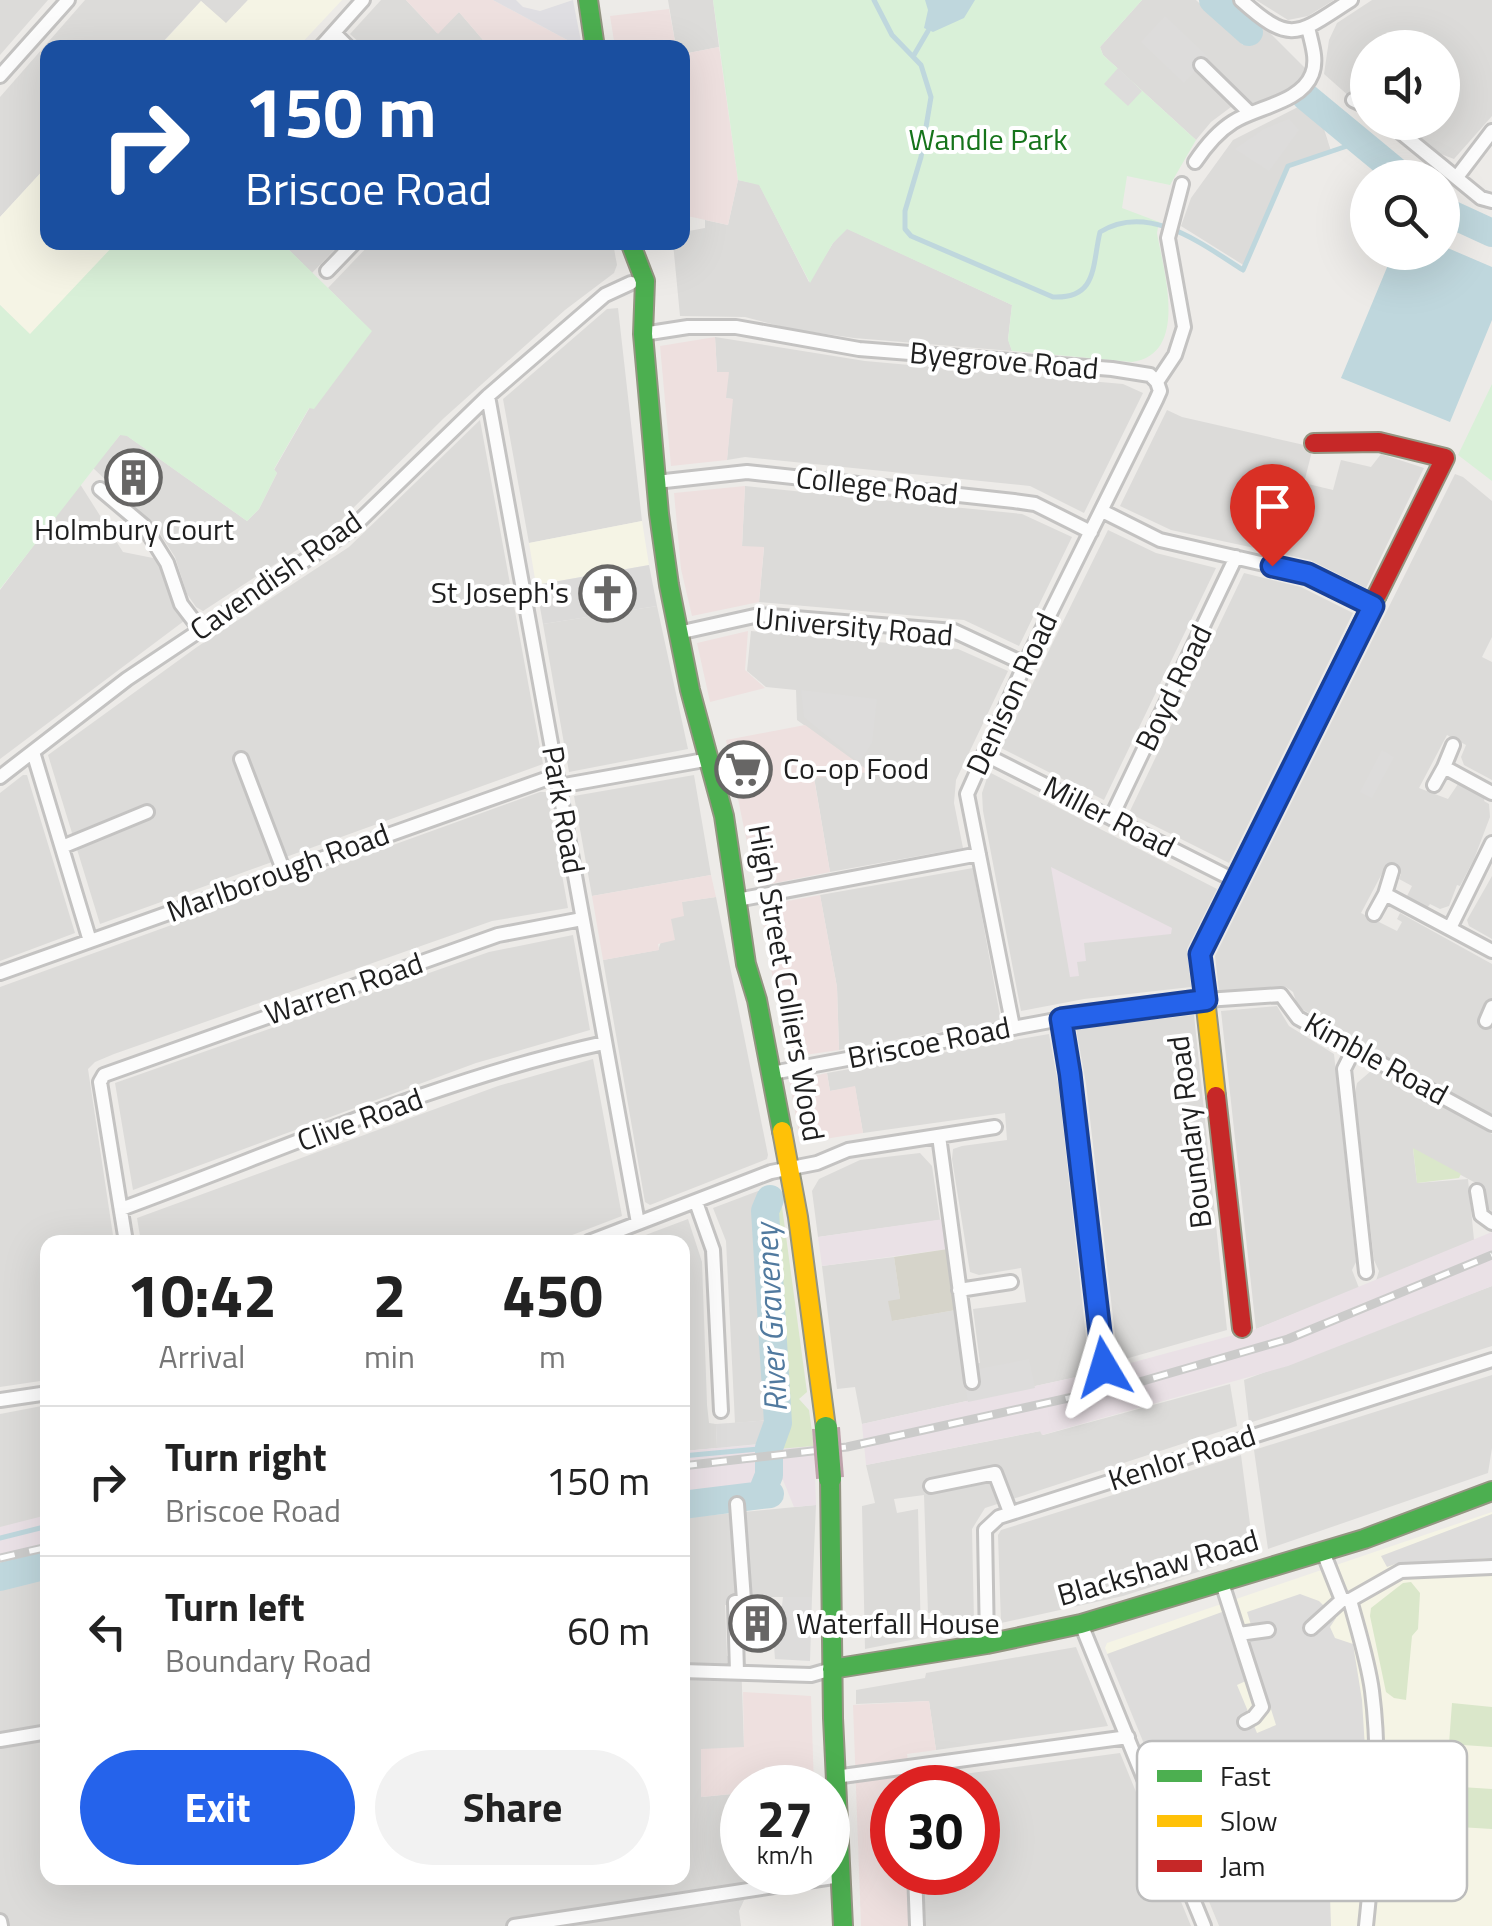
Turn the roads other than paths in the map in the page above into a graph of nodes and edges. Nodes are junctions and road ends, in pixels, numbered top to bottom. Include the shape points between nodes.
1 (68, 0) edge
2 (363, 0) edge
3 (588, 0) edge
4 (1241, 0) edge
5 (1352, 0) edge
6 (1308, 27) junction
7 (334, 33) junction
8 (327, 40) edge
9 (341, 40) edge
10 (594, 40) edge
11 (1201, 65) dead end
12 (0, 76) edge
13 (1250, 113) junction
14 (1492, 132) edge
15 (1411, 140) edge
16 (1436, 160) edge
17 (1195, 162) dead end
18 (1460, 173) edge
19 (1460, 180) edge
20 (1182, 184) dead end
21 (1492, 202) edge
22 (347, 250) edge
23 (632, 262) edge
24 (327, 271) dead end
25 (642, 324) junction
26 (1157, 382) junction
27 (488, 396) junction
28 (1314, 443) dead end
29 (656, 482) junction
30 (100, 490) dead end
31 (1102, 511) junction
32 (1091, 532) junction
33 (1236, 558) junction
34 (1373, 606) junction
35 (200, 629) junction
36 (678, 633) junction
37 (1025, 664) junction
38 (1453, 745) dead end
39 (33, 752) junction
40 (984, 754) junction
41 (241, 759) dead end
42 (710, 760) junction
43 (1444, 767) junction
44 (0, 777) edge
45 (558, 780) junction
46 (1434, 785) dead end
47 (1492, 793) edge
48 (147, 812) dead end
49 (1112, 818) junction
50 (62, 847) junction
51 (1490, 853) edge
52 (979, 854) junction
53 (1392, 871) dead end
54 (284, 872) junction
55 (1234, 880) junction
56 (1385, 894) junction
57 (738, 900) junction
58 (1374, 914) dead end
59 (582, 919) junction
60 (1450, 928) junction
61 (90, 941) junction
62 (1492, 951) edge
63 (0, 973) edge
64 (1206, 1000) junction
65 (1492, 1007) edge
66 (1061, 1019) junction
67 (1486, 1022) dead end
68 (1013, 1027) junction
69 (604, 1043) junction
70 (1353, 1050) junction
71 (772, 1073) junction
72 (1492, 1124) edge
73 (995, 1127) dead end
74 (938, 1136) junction
75 (790, 1168) junction
76 (1478, 1191) dead end
77 (696, 1202) junction
78 (120, 1209) junction
79 (1491, 1223) edge
80 (638, 1224) junction
81 (125, 1235) edge
82 (612, 1235) edge
83 (1366, 1272) dead end
84 (1010, 1282) dead end
85 (959, 1290) junction
86 (1242, 1328) dead end
87 (1492, 1360) edge
88 (1104, 1367) dead end
89 (972, 1382) dead end
90 (40, 1393) edge
91 (0, 1400) edge
92 (721, 1411) dead end
93 (931, 1486) dead end
94 (1492, 1491) edge
95 (737, 1504) dead end
96 (1010, 1512) junction
97 (1323, 1552) junction
98 (1492, 1567) edge
99 (1222, 1583) junction
100 (1346, 1600) junction
101 (1081, 1624) junction
102 (1311, 1628) dead end
103 (1268, 1630) dead end
104 (1238, 1634) junction
105 (987, 1644) junction
106 (832, 1670) junction
107 (690, 1671) edge
108 (737, 1672) junction
109 (1245, 1722) dead end
110 (40, 1733) edge
111 (1128, 1738) junction
112 (0, 1740) edge
113 (1375, 1741) edge
114 (1137, 1760) edge
115 (835, 1765) edge
116 (850, 1775) edge
117 (720, 1894) edge
118 (841, 1895) edge
119 (916, 1895) edge
120 (1194, 1901) edge
121 (1369, 1901) edge
122 (606, 1911) junction
123 (514, 1926) edge
124 (602, 1926) edge
125 (842, 1926) edge
126 (917, 1926) edge
127 (1204, 1926) edge
128 (1366, 1926) edge

1 - 12 street
2 - 7 street
3 - 10 main road
4 - 6 street via 1275,29
5 - 6 street
6 - 13 street via 1314,61 1307,83
7 - 8 street
7 - 9 street
11 - 13 street
13 - 17 street via 1215,136
14 - 18 street
15 - 16 street
19 - 21 street
20 - 26 street via 1168,238 1184,327
22 - 24 street
23 - 25 main road, High Street Colliers Wood
23 - 27 street, Cavendish Road via 605,295
25 - 26 street, Byegrove Road via 736,326 859,350 1112,369
25 - 29 main road, High Street Colliers Wood
26 - 31 street, Denison Road via 1160,391
27 - 35 street, Cavendish Road via 349,531
27 - 45 street, Park Road
28 - 34 main road, Boundary Road via 1379,442 1445,458
29 - 32 street, College Road via 747,472 1014,501 1035,504
29 - 36 main road, High Street Colliers Wood
30 - 35 street via 144,526
31 - 32 street, Denison Road
31 - 33 street via 1160,540
32 - 37 street, Denison Road
33 - 34 street via 1308,574
33 - 49 street, Boyd Road
34 - 55 main road, Boundary Road
35 - 39 street, Cavendish Road
36 - 37 street, University Road via 760,615 934,630 966,636
36 - 42 main road, High Street Colliers Wood
37 - 40 street, Denison Road
38 - 43 street
39 - 44 street, Cavendish Road
39 - 50 street
40 - 49 street, Miller Road
40 - 52 street, Denison Road via 966,794
41 - 54 street
42 - 45 street, Marlborough Road
42 - 57 main road, High Street Colliers Wood
43 - 46 street
43 - 47 street
45 - 54 street, Marlborough Road
45 - 59 street, Park Road
48 - 50 street
49 - 55 street, Miller Road
50 - 61 street
51 - 60 street
52 - 57 street
52 - 68 street, Denison Road
53 - 56 street
54 - 61 street, Marlborough Road
55 - 64 main road, Boundary Road via 1200,954
56 - 58 street
56 - 60 street
57 - 71 main road, High Street Colliers Wood
59 - 69 street, Park Road
59 - 78 street, Warren Road via 498,936 110,1071 100,1082
60 - 62 street
61 - 63 street, Marlborough Road
64 - 66 street, Briscoe Road
64 - 70 street, Kimble Road via 1281,995 1298,1018
64 - 86 main road, Boundary Road
65 - 67 street
66 - 68 street, Briscoe Road
66 - 88 street
68 - 71 street, Briscoe Road
69 - 78 street, Clive Road via 463,1082
69 - 80 street, Park Road
70 - 72 street, Kimble Road
70 - 83 street via 1344,1069
71 - 75 main road, High Street Colliers Wood
73 - 74 street
74 - 75 street via 848,1150
74 - 85 street
75 - 77 street
75 - 106 main road, High Street Colliers Wood, bridge via 826,1428
76 - 79 street via 1481,1216
77 - 80 street
77 - 92 street via 713,1250
78 - 81 street
80 - 82 street
84 - 85 street
85 - 89 street
87 - 96 street, Kenlor Road
90 - 91 street
93 - 96 street via 996,1473
94 - 97 main road, Blackshaw Road
95 - 108 street via 744,1600 735,1602
96 - 105 street via 985,1530
97 - 99 main road, Blackshaw Road
97 - 100 street
98 - 100 street via 1401,1571
99 - 101 main road, Blackshaw Road
99 - 104 street
100 - 102 street
100 - 113 street via 1370,1682
101 - 105 main road, Blackshaw Road
101 - 111 street
103 - 104 street
104 - 109 street via 1262,1707
105 - 106 main road, Blackshaw Road
106 - 108 street
106 - 115 main road, High Street Colliers Wood
107 - 108 street
110 - 112 street
111 - 114 street
111 - 116 street
117 - 122 street
118 - 125 main road, High Street Colliers Wood
119 - 126 street
120 - 127 street
121 - 128 street
122 - 123 street
122 - 124 street

